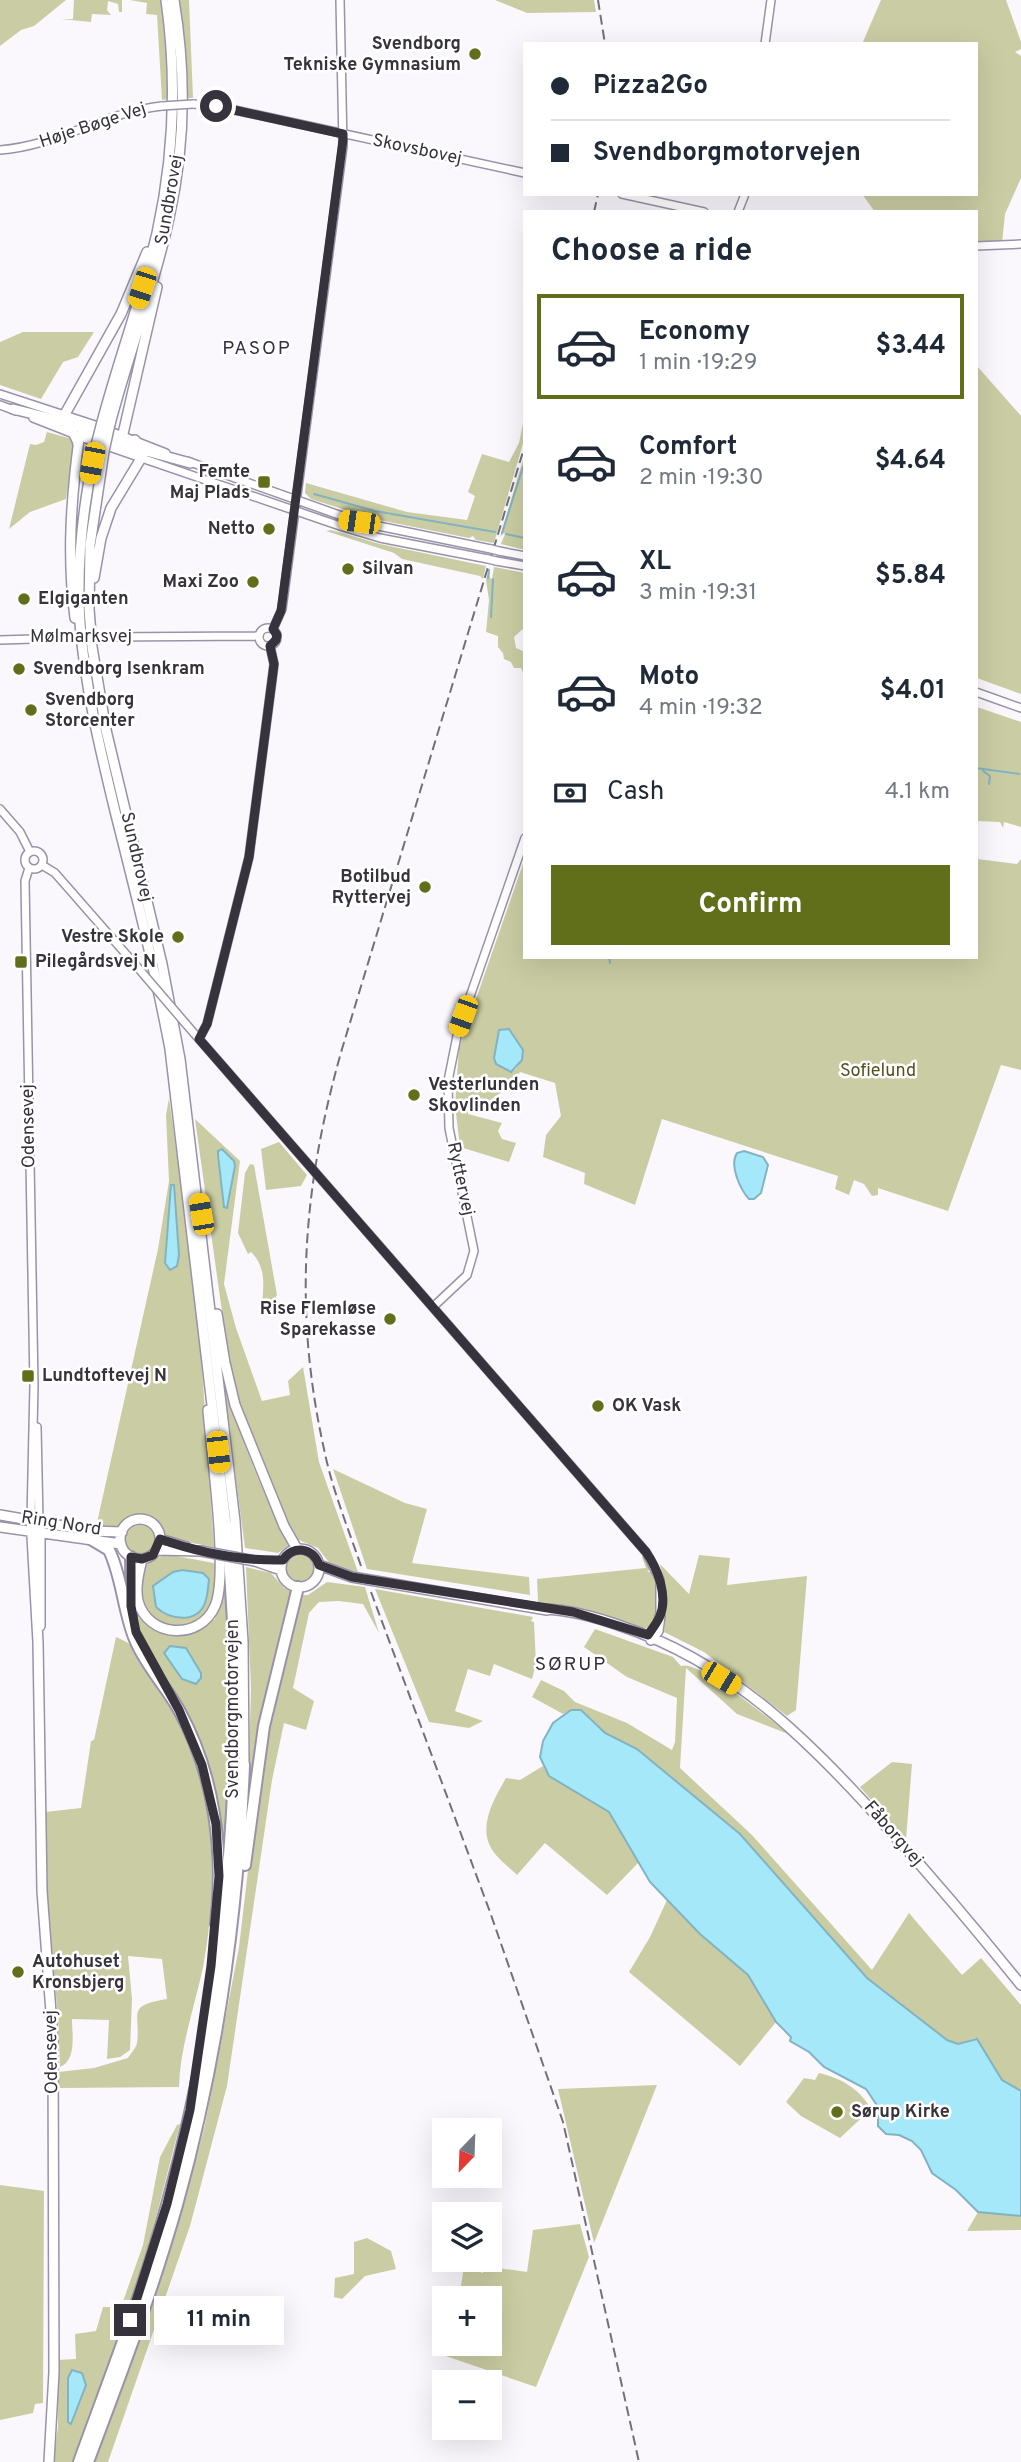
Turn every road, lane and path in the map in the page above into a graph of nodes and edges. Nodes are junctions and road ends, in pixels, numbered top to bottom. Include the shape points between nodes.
1 (166, 0) edge
2 (174, 0) edge
3 (341, 0) edge
4 (771, 0) edge
5 (765, 42) edge
6 (227, 108) joint
7 (173, 116) junction
8 (343, 134) junction
9 (0, 150) edge
10 (523, 173) edge
11 (175, 185) junction
12 (631, 196) edge
13 (694, 210) edge
14 (1021, 244) edge
15 (978, 246) edge
16 (0, 394) edge
17 (0, 405) edge
18 (13, 410) junction
19 (65, 419) junction
20 (106, 423) junction
21 (122, 435) junction
22 (77, 438) junction
23 (135, 440) junction
24 (99, 450) junction
25 (141, 454) junction
26 (190, 463) junction
27 (295, 506) junction
28 (523, 556) edge
29 (523, 566) edge
30 (273, 629) junction
31 (258, 636) junction
32 (0, 640) edge
33 (270, 646) junction
34 (95, 671) junction
35 (88, 689) junction
36 (978, 691) edge
37 (1021, 705) edge
38 (0, 809) edge
39 (523, 844) edge
40 (30, 852) junction
41 (42, 865) junction
42 (29, 868) junction
43 (199, 1039) junction
44 (197, 1191) junction
45 (433, 1307) junction
46 (208, 1367) junction
47 (34, 1385) junction
48 (0, 1515) edge
49 (0, 1524) edge
50 (226, 1524) joint
51 (35, 1526) junction
52 (122, 1532) junction
53 (91, 1534) junction
54 (160, 1539) junction
55 (121, 1544) junction
56 (297, 1549) junction
57 (156, 1550) junction
58 (201, 1551) junction
59 (137, 1558) junction
60 (282, 1565) junction
61 (319, 1565) junction
62 (352, 1577) junction
63 (316, 1578) junction
64 (298, 1587) junction
65 (660, 1616) joint
66 (653, 1636) junction
67 (38, 1642) junction
68 (165, 1689) junction
69 (751, 1696) junction
70 (244, 1765) joint
71 (226, 1971) junction
72 (1021, 1985) edge
73 (190, 2110) junction
74 (50, 2462) edge
75 (79, 2462) edge
76 (88, 2462) edge

1 - 7 main road, Sundbrovej
2 - 11 main road, Sundbrovej via 182,94
3 - 8 street
4 - 5 street
6 - 8 street, Skovsbovej
6 - 9 street, Høje Bøge Vej, bridge via 162,106 111,118 35,145
7 - 19 main road via 157,213 140,272
7 - 20 main road, Sundbrovej via 157,232
8 - 10 street, Skovsbovej
8 - 27 street
11 - 20 main road, Sundbrovej via 152,284
11 - 21 main road via 167,243
12 - 13 street
14 - 15 street
16 - 19 street
17 - 18 street
18 - 19 main road
18 - 22 street
19 - 21 main road via 117,439
19 - 22 main road
20 - 24 main road, Sundbrovej, bridge
21 - 23 street
22 - 25 main road via 88,433
22 - 35 main road via 69,556
23 - 25 main road
23 - 26 street
24 - 34 main road, Sundbrovej via 89,569
24 - 35 main road, Sundbrovej via 84,506 79,572
25 - 26 main road
25 - 27 street
25 - 34 main road via 111,508 98,553 93,595
26 - 27 street
27 - 28 street
27 - 29 street via 380,538
27 - 30 street via 281,611
30 - 31 street via 262,629
30 - 33 street via 277,638
31 - 32 street, Mølmarksvej, bridge
31 - 33 street via 262,644
33 - 43 street via 274,664 249,857 207,1024
34 - 44 main road, Sundbrovej via 169,999
35 - 46 main road, Sundbrovej via 166,1026
36 - 37 street
38 - 40 street
39 - 45 street, Ryttervej via 451,1059 449,1128 474,1251 467,1275
40 - 41 street via 40,854
40 - 42 street via 24,861
41 - 42 street
41 - 43 street, bridge via 55,873
42 - 47 street, Odensevej via 25,881
43 - 45 street
44 - 56 main road via 235,1405
44 - 70 main road, Sundbrovej via 235,1521 243,1642
45 - 65 street via 649,1555 661,1586
46 - 50 main road, Sundbrovej
46 - 59 main road via 220,1575 216,1604 205,1621 174,1632 151,1621 139,1602
47 - 51 street, Odensevej
47 - 51 street, Odensevej
48 - 51 main road, Ring Nord
49 - 51 main road, Ring Nord
50 - 73 highway, Svendborgmotorvejen via 235,1701 229,1871 212,1998
51 - 53 main road, Ring Nord
51 - 67 main road, Odensevej
51 - 67 main road, Odensevej
52 - 53 main road, Ring Nord
52 - 54 main road via 135,1521 146,1521 156,1528
52 - 55 main road
53 - 55 main road, Ring Nord
53 - 68 highway via 109,1550 135,1641
54 - 57 main road
54 - 58 main road
55 - 59 main road
56 - 60 main road
56 - 61 main road via 311,1552
57 - 58 main road
57 - 59 main road
58 - 60 main road, bridge
59 - 68 highway via 133,1619
60 - 64 main road via 285,1580
61 - 62 main road
61 - 63 main road
62 - 63 main road
62 - 66 main road via 544,1609
63 - 64 main road
64 - 71 highway via 264,1726
65 - 66 main road
66 - 69 main road, Fåborgvej
66 - 69 main road, Fåborgvej via 705,1659
67 - 74 main road, Odensevej via 42,1891 53,2060
68 - 73 highway via 202,1765 211,1793 219,1853 217,1913
69 - 72 main road, Fåborgvej via 832,1766
70 - 71 highway, Svendborgmotorvejen
71 - 76 highway, Svendborgmotorvejen via 207,2082 177,2206
73 - 75 highway, Svendborgmotorvejen via 149,2265

